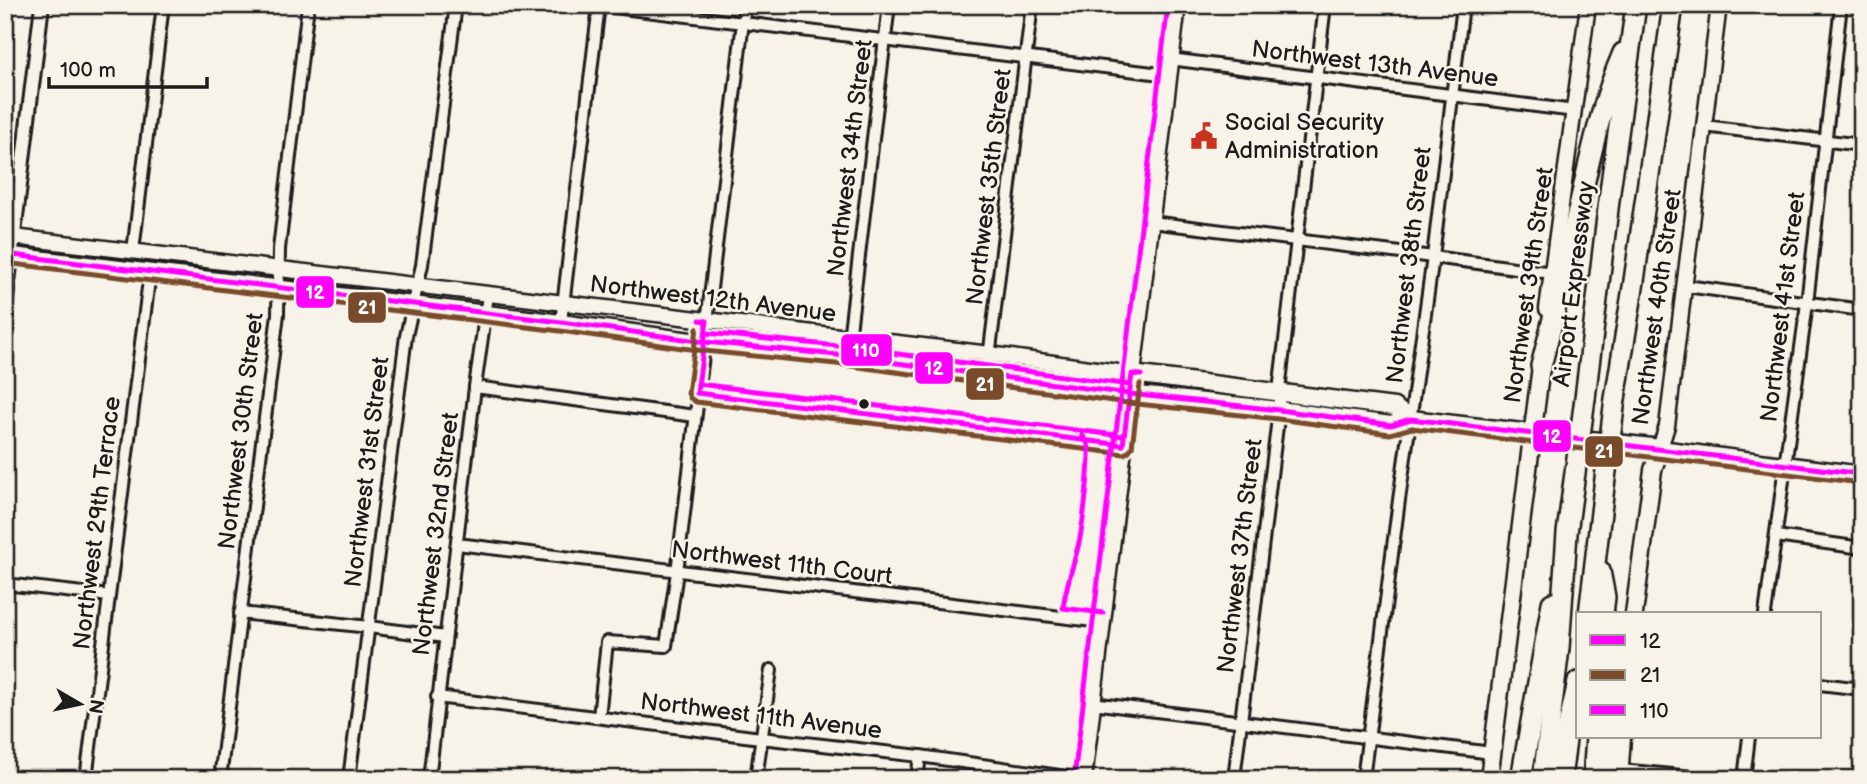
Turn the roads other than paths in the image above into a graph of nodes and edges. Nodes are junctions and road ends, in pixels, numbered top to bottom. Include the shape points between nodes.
1 (42, 5) edge
2 (163, 5) edge
3 (308, 5) edge
4 (456, 5) edge
5 (598, 5) edge
6 (744, 5) edge
7 (889, 5) edge
8 (1032, 5) edge
9 (1177, 5) edge
10 (1325, 5) edge
11 (1463, 5) edge
12 (1588, 5) edge
13 (1636, 5) edge
14 (1673, 5) edge
15 (1719, 5) edge
16 (1841, 5) edge
17 (743, 23) junction
18 (1632, 33) junction
19 (885, 41) junction
20 (1026, 57) junction
21 (1170, 67) junction
22 (1316, 77) junction
23 (1451, 95) junction
24 (1575, 111) junction
25 (1704, 126) junction
26 (1825, 141) junction
27 (1862, 145) edge
28 (1151, 222) junction
29 (10, 236) edge
30 (1296, 241) junction
31 (133, 251) junction
32 (9, 255) edge
33 (1433, 257) junction
34 (70, 262) junction
35 (221, 262) junction
36 (279, 269) junction
37 (150, 272) junction
38 (1552, 273) junction
39 (417, 286) junction
40 (1686, 286) junction
41 (279, 288) junction
42 (488, 295) junction
43 (1807, 303) junction
44 (563, 304) junction
45 (413, 305) junction
46 (5, 307) edge
47 (1862, 310) edge
48 (486, 313) junction
49 (708, 321) junction
50 (561, 322) junction
51 (850, 338) junction
52 (705, 342) junction
53 (990, 354) junction
54 (848, 356) junction
55 (1541, 366) junction
56 (987, 374) junction
57 (1132, 374) junction
58 (475, 387) junction
59 (1279, 391) junction
60 (1129, 394) junction
61 (1279, 410) junction
62 (695, 416) junction
63 (1411, 419) junction
64 (1532, 433) junction
65 (1660, 448) junction
66 (1785, 464) junction
67 (1862, 474) edge
68 (1567, 533) junction
69 (1776, 536) junction
70 (457, 544) junction
71 (1862, 548) edge
72 (1596, 550) junction
73 (677, 572) junction
74 (5, 584) edge
75 (109, 596) junction
76 (1589, 612) edge
77 (1603, 612) edge
78 (1634, 612) edge
79 (1765, 612) edge
80 (240, 613) junction
81 (1102, 622) junction
82 (369, 627) junction
83 (445, 637) junction
84 (771, 670) dead end
85 (1822, 684) edge
86 (1862, 689) edge
87 (1576, 691) edge
88 (437, 697) junction
89 (1092, 703) junction
90 (599, 717) junction
91 (1241, 722) junction
92 (761, 738) junction
93 (1367, 738) junction
94 (1578, 738) edge
95 (1596, 738) edge
96 (1614, 738) edge
97 (1623, 738) edge
98 (1749, 738) edge
99 (1492, 753) junction
100 (920, 756) junction
101 (1616, 776) edge
102 (86, 779) edge
103 (220, 779) edge
104 (349, 779) edge
105 (429, 779) edge
106 (756, 779) edge
107 (917, 779) edge
108 (1082, 779) edge
109 (1234, 779) edge
110 (1363, 779) edge
111 (1489, 779) edge
112 (1521, 779) edge
113 (1544, 779) edge
114 (1561, 779) edge
115 (1574, 779) edge
116 (1593, 779) edge
117 (1712, 779) edge
118 (1744, 779) edge

1 - 29 street
2 - 31 street
3 - 36 street, Northwest 30th Street
4 - 39 street, Northwest 31st Street
5 - 17 street, Northwest 13th Avenue
5 - 44 street
6 - 17 street
7 - 19 street, Northwest 34th Street
8 - 20 street, Northwest 35th Street
9 - 21 main road
10 - 22 street, Northwest 37th Street
11 - 23 street, Northwest 38th Street
12 - 24 main road, Northwest 39th Street
13 - 18 highway, Airport Expressway
14 - 72 highway, bridge
15 - 25 main road, Northwest 40th Street
16 - 26 street, Northwest 41st Street
17 - 19 street, Northwest 13th Avenue
17 - 49 street
18 - 55 highway via 1611,81 1595,138
18 - 68 highway, Airport Expressway, bridge
19 - 20 street, Northwest 13th Avenue
19 - 51 street, Northwest 34th Street
20 - 21 street, Northwest 13th Avenue
20 - 53 street, Northwest 35th Street
21 - 22 street, Northwest 13th Avenue
21 - 28 main road
22 - 23 street, Northwest 13th Avenue
22 - 30 street, Northwest 37th Street
23 - 24 street, Northwest 13th Avenue
23 - 33 street, Northwest 38th Street
24 - 38 main road, Northwest 39th Street
25 - 26 street
25 - 40 main road, Northwest 40th Street
26 - 27 street
26 - 43 street, Northwest 41st Street
28 - 30 street
28 - 57 main road
29 - 31 main road, Northwest 12th Avenue
29 - 32 street
30 - 33 street
30 - 59 street, Northwest 37th Street
31 - 34 main road via 120,260 89,256
31 - 35 main road, Northwest 12th Avenue
32 - 34 main road, Northwest 12th Avenue
32 - 46 street
33 - 38 street
33 - 63 street, Northwest 38th Street
34 - 37 main road, Northwest 12th Avenue
35 - 36 main road, Northwest 12th Avenue
35 - 37 main road via 195,267 160,264
36 - 39 main road, Northwest 12th Avenue
36 - 41 street, Northwest 30th Street
37 - 41 main road, Northwest 12th Avenue
37 - 75 street, Northwest 29th Terrace
38 - 55 main road, Northwest 39th Street
39 - 42 main road, Northwest 12th Avenue
39 - 45 street, Northwest 31st Street
40 - 43 street
40 - 65 main road, Northwest 40th Street
41 - 45 main road, Northwest 12th Avenue
41 - 80 street, Northwest 30th Street
42 - 44 main road, Northwest 12th Avenue
42 - 48 street, Northwest 32nd Street
43 - 47 street
43 - 66 street, Northwest 41st Street
44 - 49 main road, Northwest 12th Avenue
44 - 50 street
45 - 48 main road, Northwest 12th Avenue
45 - 82 street, Northwest 31st Street
48 - 50 main road, Northwest 12th Avenue
48 - 58 street, Northwest 32nd Street
49 - 51 main road, Northwest 12th Avenue
49 - 52 street
50 - 52 main road, Northwest 12th Avenue
51 - 53 main road, Northwest 12th Avenue
51 - 54 street, Northwest 34th Street
52 - 54 main road, Northwest 12th Avenue
52 - 62 street
53 - 56 street, Northwest 35th Street
53 - 57 main road, Northwest 12th Avenue
54 - 56 main road, Northwest 12th Avenue
55 - 64 main road, Northwest 39th Street
56 - 60 main road, Northwest 12th Avenue
57 - 59 main road, Northwest 12th Avenue
57 - 60 main road
58 - 62 street
58 - 70 street, Northwest 32nd Street
59 - 61 street, Northwest 37th Street
59 - 63 main road, Northwest 12th Avenue via 1394,407
60 - 61 main road, Northwest 12th Avenue
60 - 81 main road
61 - 63 main road, Northwest 12th Avenue via 1391,425
61 - 91 street, Northwest 37th Street
62 - 73 street
63 - 64 main road, Northwest 12th Avenue
63 - 93 street, Northwest 38th Street
64 - 65 main road, Northwest 12th Avenue
64 - 99 main road, Northwest 39th Street
65 - 66 main road, Northwest 12th Avenue
65 - 78 main road, Northwest 40th Street via 1653,470
66 - 67 main road, Northwest 12th Avenue
66 - 69 street, Northwest 41st Street
68 - 112 highway
68 - 113 highway, Airport Expressway
69 - 71 street
69 - 79 street, Northwest 41st Street
70 - 73 street, Northwest 11th Court
70 - 83 street, Northwest 32nd Street
72 - 76 highway
72 - 77 highway
73 - 81 street, Northwest 11th Court
73 - 90 street via 666,646 607,642
74 - 75 street
75 - 102 street, Northwest 29th Terrace
80 - 82 street
80 - 103 street, Northwest 30th Street
81 - 89 main road
82 - 83 street
82 - 104 street, Northwest 31st Street
83 - 88 street, Northwest 32nd Street
84 - 92 street
85 - 86 street
87 - 114 highway
88 - 90 street, Northwest 11th Avenue
88 - 105 street, Northwest 32nd Street
89 - 91 street
89 - 108 main road
90 - 92 street, Northwest 11th Avenue
91 - 93 street
91 - 109 street, Northwest 37th Street
92 - 100 street, Northwest 11th Avenue
92 - 106 street
93 - 99 street
93 - 110 street, Northwest 38th Street
94 - 115 highway
95 - 116 highway
96 - 101 highway
97 - 101 main road
98 - 118 street
99 - 111 main road, Northwest 39th Street
100 - 107 street
100 - 108 street, Northwest 11th Avenue
101 - 117 street

